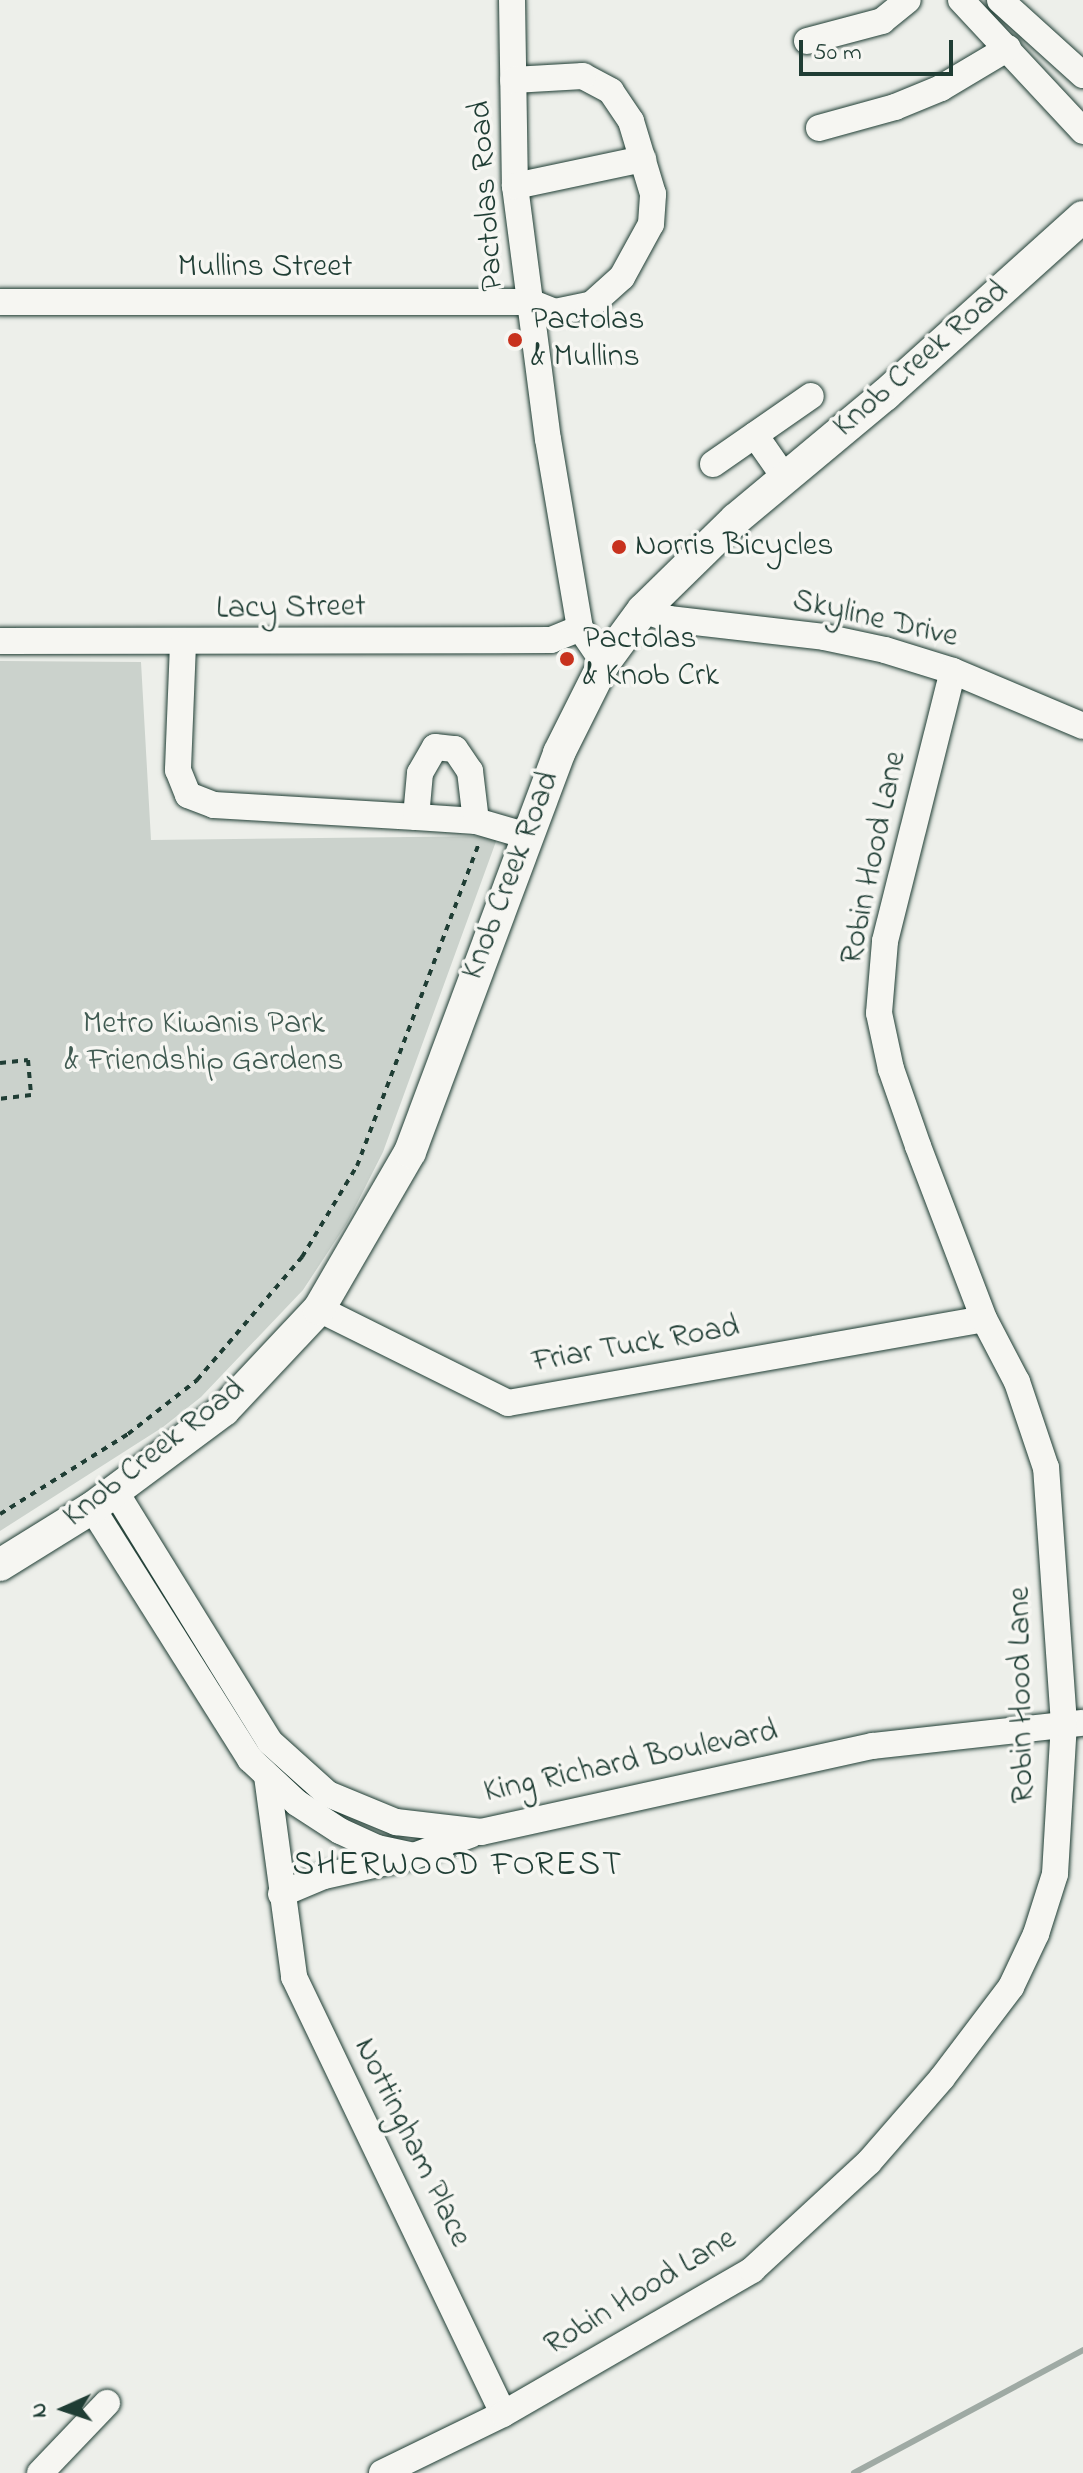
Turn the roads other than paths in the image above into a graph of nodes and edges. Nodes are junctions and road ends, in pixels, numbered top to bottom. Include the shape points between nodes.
1 (512, 0) edge
2 (908, 0) edge
3 (961, 0) edge
4 (1000, 0) edge
5 (807, 41) dead end
6 (1008, 48) junction
7 (1083, 75) edge
8 (513, 80) junction
9 (819, 128) dead end
10 (1083, 131) edge
11 (643, 159) junction
12 (515, 186) junction
13 (1083, 217) edge
14 (0, 302) edge
15 (530, 302) junction
16 (811, 396) dead end
17 (755, 435) junction
18 (713, 464) dead end
19 (785, 478) junction
20 (643, 610) junction
21 (580, 628) junction
22 (0, 641) edge
23 (183, 644) junction
24 (604, 663) junction
25 (953, 671) junction
26 (1083, 726) edge
27 (416, 817) junction
28 (481, 823) junction
29 (524, 835) junction
30 (319, 1309) junction
31 (984, 1319) junction
32 (104, 1500) junction
33 (0, 1565) edge
34 (1074, 1723) edge
35 (270, 1742) junction
36 (258, 1767) junction
37 (359, 1808) junction
38 (481, 1832) junction
39 (348, 1835) junction
40 (414, 1856) junction
41 (324, 1876) junction
42 (281, 1894) junction
43 (107, 2403) dead end
44 (503, 2414) junction
45 (40, 2473) edge
46 (382, 2473) edge

1 - 8 street, Pactolas Road
2 - 5 street via 882,21
3 - 6 street
4 - 7 street
6 - 9 street via 907,103
6 - 10 street
8 - 11 street, Mullins Street via 562,75 595,80 611,91 631,121
8 - 12 street, Pactolas Road
11 - 12 street
11 - 15 street, Mullins Street via 653,194 651,224 622,277 592,304 555,312
12 - 15 street, Pactolas Road
13 - 19 main road, Knob Creek Road
14 - 15 street, Mullins Street
15 - 21 street, Pactolas Road
16 - 17 street
17 - 18 street
17 - 19 street
19 - 20 main road, Knob Creek Road
20 - 24 main road, Knob Creek Road
20 - 25 street, Skyline Drive via 669,619 824,637
21 - 23 street, Lacy Street via 551,640
21 - 24 street, Pactolas Road
22 - 23 street, Lacy Street
23 - 27 street via 178,770 188,795 214,805
24 - 29 main road, Knob Creek Road
25 - 26 street, Skyline Drive
25 - 31 street, Robin Hood Lane via 885,941 879,1013 891,1069
27 - 28 street
27 - 28 street via 420,773 435,747 455,749 470,771
28 - 29 street
29 - 30 main road, Knob Creek Road via 410,1152
30 - 31 street, Friar Tuck Road via 508,1403
30 - 32 main road, Knob Creek Road via 224,1410
31 - 34 street, Robin Hood Lane via 1017,1382 1046,1468
32 - 33 main road, Knob Creek Road
32 - 35 street, King Richard Boulevard
32 - 36 street
34 - 38 street, King Richard Boulevard via 873,1746
34 - 44 street, Robin Hood Lane via 1055,1874 1036,1934 1011,1987 942,2078 869,2162 752,2270
35 - 36 street
35 - 37 street, King Richard Boulevard via 328,1794
36 - 39 street via 297,1803
36 - 42 street, Nottingham Place
37 - 38 street, King Richard Boulevard via 396,1822
37 - 39 street
38 - 40 street
39 - 40 street
39 - 41 street
40 - 41 street
41 - 42 street
42 - 44 street, Nottingham Place via 294,1977
43 - 45 street
44 - 46 street, Robin Hood Lane

